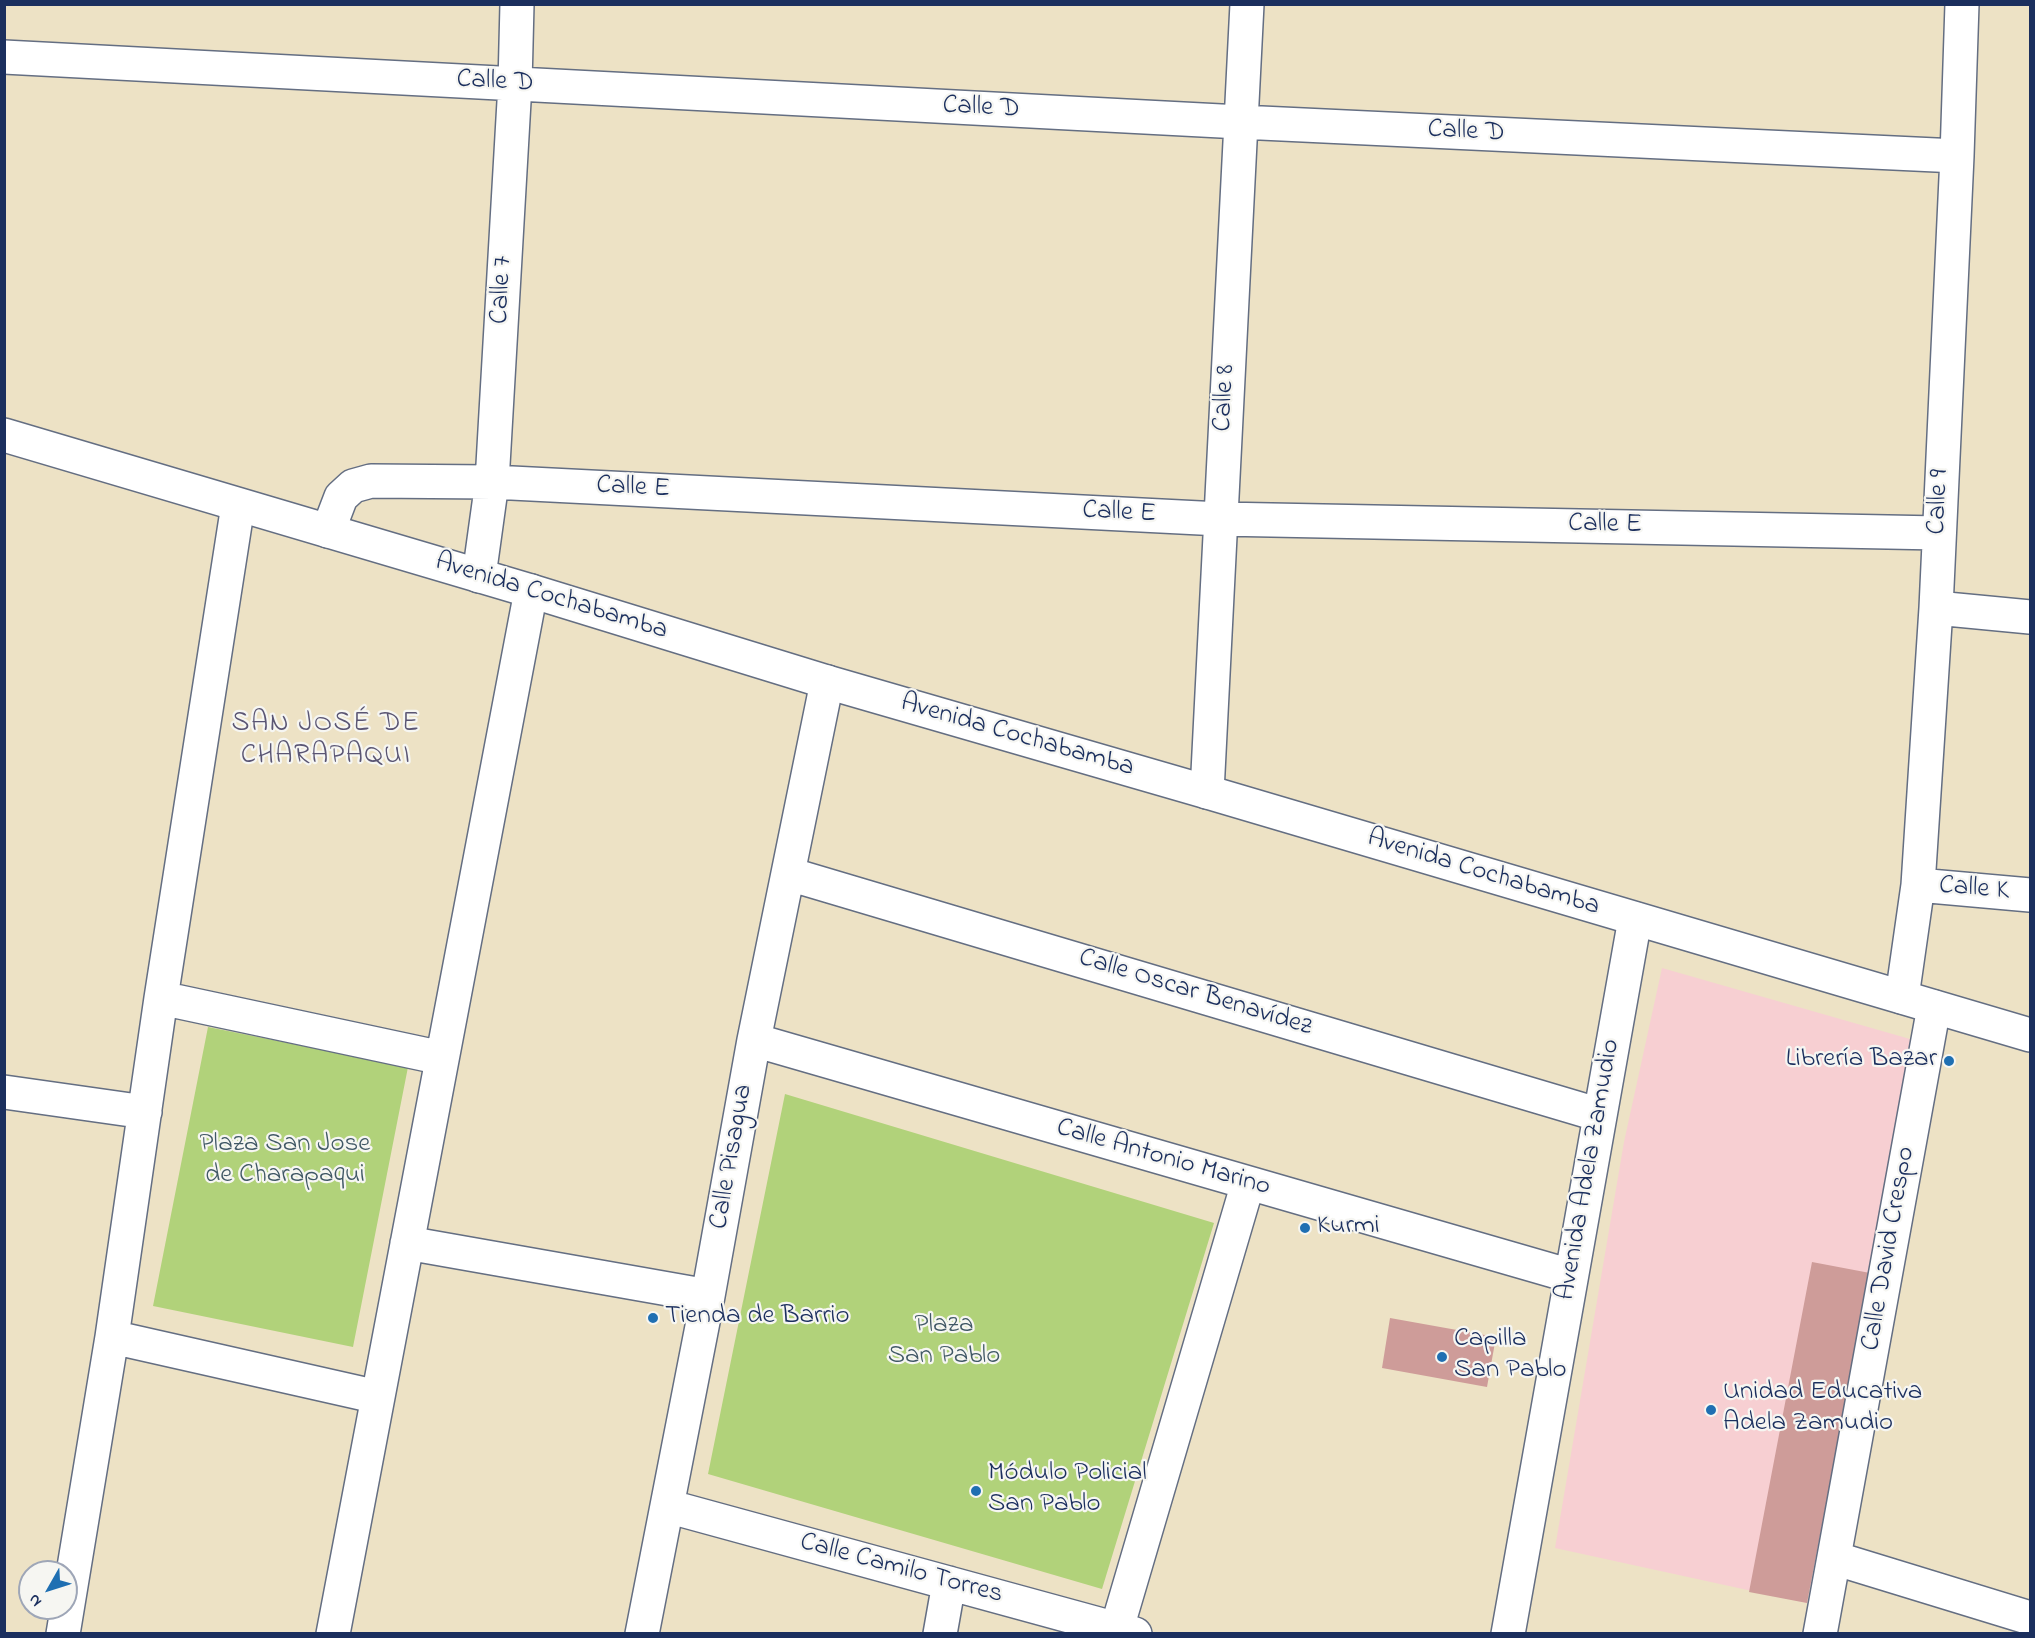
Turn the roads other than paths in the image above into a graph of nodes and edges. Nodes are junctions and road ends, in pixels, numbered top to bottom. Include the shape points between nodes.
1 (517, 4) edge
2 (1247, 4) edge
3 (1962, 4) edge
4 (4, 57) edge
5 (515, 84) junction
6 (1240, 122) junction
7 (1957, 156) junction
8 (4, 435) edge
9 (492, 482) junction
10 (238, 505) junction
11 (1220, 519) junction
12 (328, 531) junction
13 (1939, 533) junction
14 (479, 576) junction
15 (531, 591) junction
16 (1936, 608) junction
17 (2031, 617) edge
18 (827, 682) junction
19 (1207, 792) junction
20 (789, 874) junction
21 (1918, 885) junction
22 (2031, 895) edge
23 (1635, 919) junction
24 (1902, 997) junction
25 (161, 998) junction
26 (1934, 1007) junction
27 (2031, 1035) edge
28 (754, 1040) junction
29 (442, 1058) junction
30 (4, 1092) edge
31 (145, 1112) junction
32 (1600, 1115) junction
33 (1248, 1183) junction
34 (407, 1243) junction
35 (1571, 1276) junction
36 (708, 1296) junction
37 (112, 1337) junction
38 (378, 1397) junction
39 (667, 1506) junction
40 (1834, 1558) junction
41 (949, 1583) junction
42 (2031, 1618) edge
43 (1126, 1631) edge
44 (63, 1634) edge
45 (333, 1634) edge
46 (642, 1634) edge
47 (940, 1634) edge
48 (1508, 1634) edge
49 (1820, 1634) edge

1 - 5 street, Calle 7
2 - 6 street, Calle 8
3 - 7 street, Calle 9
4 - 5 street, Calle D
5 - 6 street, Calle D
5 - 9 street, Calle 7
6 - 7 street, Calle D
6 - 11 street, Calle 8
7 - 13 street, Calle 9
8 - 10 street, Avenida Cochabamba
9 - 11 street, Calle E
9 - 12 street, Calle E via 371,481 353,486 341,497
9 - 14 street, Calle 7
10 - 12 street, Avenida Cochabamba
10 - 25 street
11 - 13 street, Calle E
11 - 19 street, Calle 8
12 - 14 street, Avenida Cochabamba
13 - 16 street, Calle 9
14 - 15 street, Avenida Cochabamba
15 - 18 street, Avenida Cochabamba
15 - 29 street
16 - 17 street
16 - 21 street, Calle 9
18 - 19 street, Avenida Cochabamba
18 - 20 street, Calle Pisagua
19 - 23 street, Avenida Cochabamba
20 - 28 street, Calle Pisagua
20 - 32 street, Calle Oscar Benavídez
21 - 22 street, Calle K
21 - 24 street, Calle 9
23 - 24 street, Avenida Cochabamba
23 - 32 street, Avenida Adela Zamudio
24 - 26 street, Avenida Cochabamba
25 - 29 street
25 - 31 street
26 - 27 street, Avenida Cochabamba
26 - 40 street, Calle David Crespo
28 - 33 street, Calle Antonio Marino
28 - 36 street, Calle Pisagua
29 - 34 street
30 - 31 street
31 - 37 street
32 - 35 street, Avenida Adela Zamudio
33 - 35 street, Calle Antonio Marino
33 - 43 street
34 - 36 street
34 - 38 street
35 - 48 street, Avenida Adela Zamudio
36 - 39 street, Calle Pisagua
37 - 38 street
37 - 44 street
38 - 45 street
39 - 41 street, Calle Camilo Torres
39 - 46 street, Calle Pisagua
40 - 42 street
40 - 49 street, Calle David Crespo
41 - 43 street, Calle Camilo Torres
41 - 47 street

